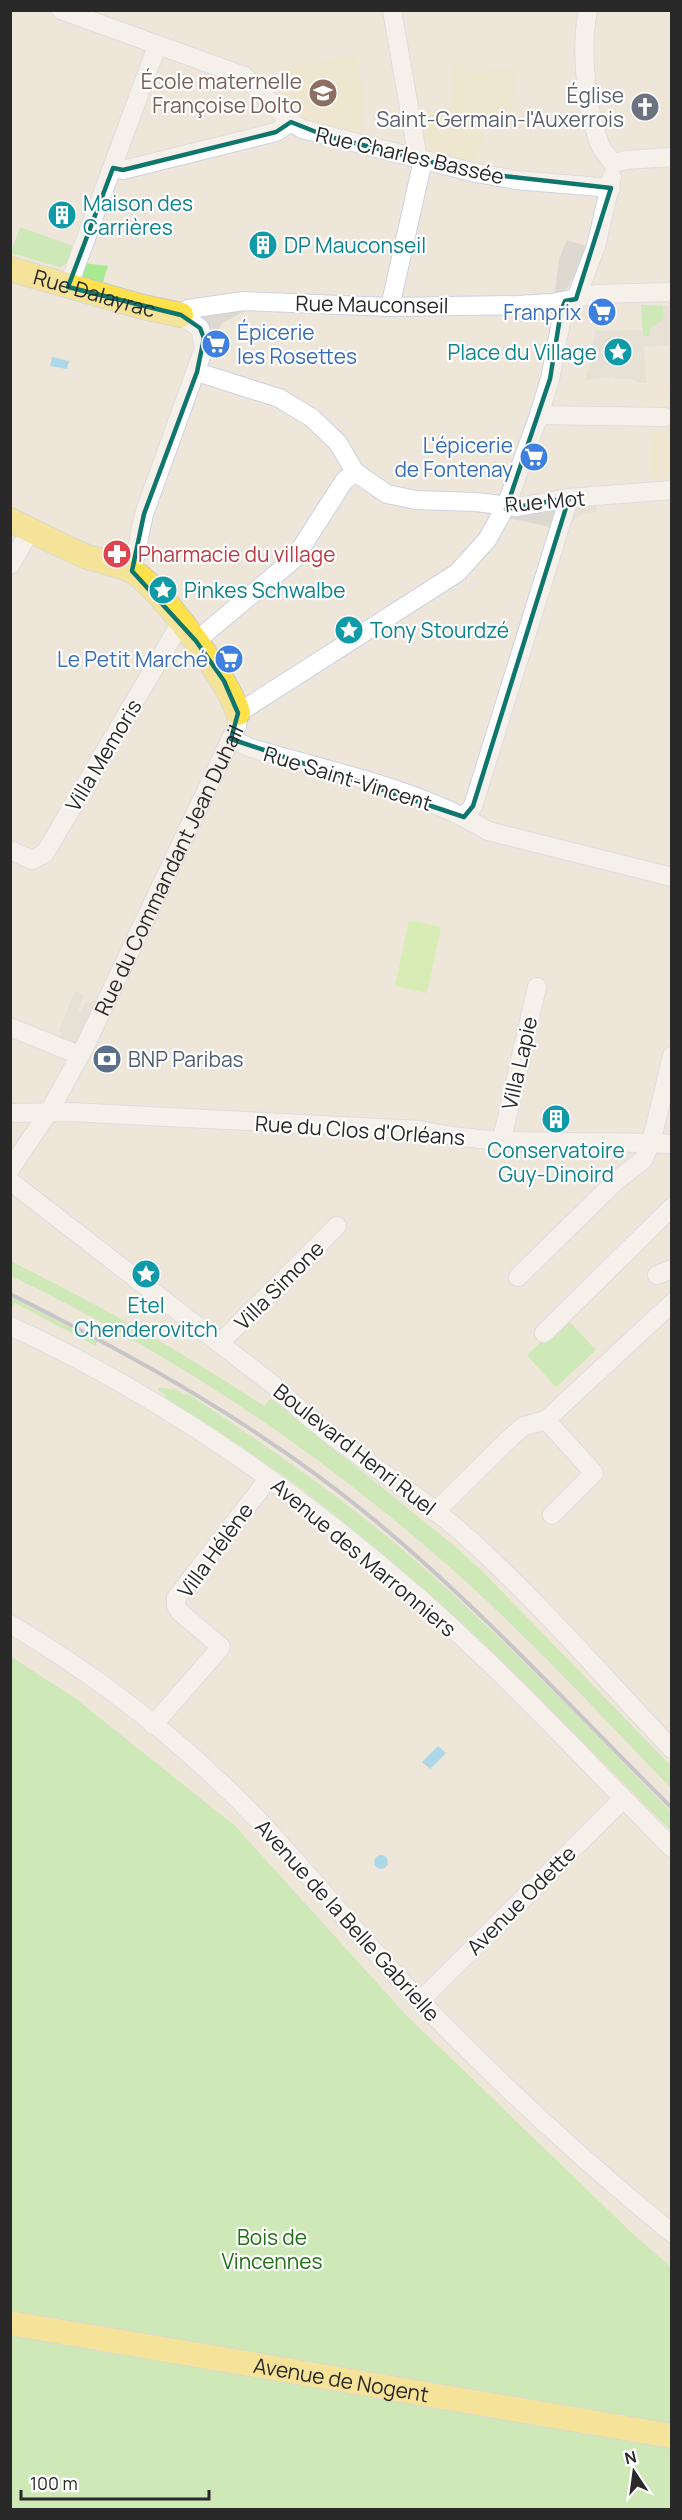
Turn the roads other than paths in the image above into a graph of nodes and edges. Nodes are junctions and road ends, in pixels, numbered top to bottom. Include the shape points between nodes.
1 (61, 10) edge
2 (392, 10) edge
3 (588, 10) edge
4 (103, 17) edge
5 (157, 46) junction
6 (291, 122) junction
7 (672, 157) edge
8 (420, 159) junction
9 (614, 164) junction
10 (113, 168) junction
11 (611, 188) junction
12 (10, 269) edge
13 (68, 287) junction
14 (672, 292) edge
15 (571, 300) junction
16 (390, 307) junction
17 (182, 315) junction
18 (197, 372) junction
19 (539, 415) junction
20 (664, 417) dead end
21 (355, 472) junction
22 (672, 490) edge
23 (570, 498) junction
24 (506, 506) junction
25 (21, 525) edge
26 (10, 565) edge
27 (132, 571) junction
28 (189, 633) junction
29 (238, 713) junction
30 (231, 739) junction
31 (465, 817) junction
32 (10, 850) edge
33 (672, 877) edge
34 (537, 987) dead end
35 (10, 1027) edge
36 (79, 1054) junction
37 (672, 1056) edge
38 (49, 1112) junction
39 (10, 1113) edge
40 (502, 1139) junction
41 (651, 1143) junction
42 (672, 1144) edge
43 (10, 1169) edge
44 (10, 1181) edge
45 (672, 1207) edge
46 (337, 1226) dead end
47 (518, 1277) dead end
48 (672, 1303) edge
49 (10, 1326) edge
50 (544, 1333) dead end
51 (220, 1343) junction
52 (546, 1420) junction
53 (269, 1478) junction
54 (435, 1512) junction
55 (552, 1515) dead end
56 (10, 1624) edge
57 (153, 1725) junction
58 (672, 1749) edge
59 (623, 1799) junction
60 (672, 1848) edge
61 (420, 2001) junction
62 (672, 2233) edge
63 (10, 2323) edge
64 (672, 2436) edge

1 - 4 street, Rue Charles Bassée
2 - 8 street
3 - 9 street via 584,33 590,99 601,146
4 - 5 street, Rue Charles Bassée
5 - 6 street, Rue Charles Bassée via 249,79
5 - 10 street
6 - 8 street, Rue Charles Bassée via 302,129
6 - 10 street via 276,132 123,170
7 - 9 street
8 - 11 street, Rue Charles Bassée via 516,180
8 - 16 street
9 - 11 street
10 - 13 street
11 - 15 street via 596,246
12 - 13 main road, Rue Dalayrac
13 - 17 main road, Rue Dalayrac
14 - 15 street, Rue Mauconseil via 596,294
15 - 16 street, Rue Mauconseil
15 - 19 street
16 - 17 street, Rue Mauconseil via 244,301 193,307
17 - 18 street via 202,332 204,348
18 - 21 street via 279,398 312,418 338,443
18 - 27 street via 144,514
19 - 20 street
19 - 24 street
21 - 24 street, Rue Mot via 387,494 416,500
21 - 28 street via 344,481 290,564
22 - 23 street, Rue Mot
23 - 24 street, Rue Mot
23 - 31 street via 473,806
24 - 29 street via 487,540 457,573
25 - 26 street
25 - 27 main road via 84,555
27 - 28 main road, Rue du Commandant Jean Duhail
28 - 29 main road, Rue du Commandant Jean Duhail via 224,681
28 - 32 street, Villa Memoris via 176,631 45,853 32,860
29 - 30 street, Rue du Commandant Jean Duhail
30 - 31 street, Rue Saint-Vincent via 420,798
30 - 36 street, Rue du Commandant Jean Duhail
31 - 33 street, Rue Saint-Vincent via 488,831
34 - 40 street, Villa Lapie
35 - 36 street
36 - 38 street, Rue du Commandant Jean Duhail
37 - 41 street
38 - 39 street, Rue du Clos d'Orléans
38 - 40 street, Rue du Clos d'Orléans via 420,1130 451,1137
38 - 43 street, Rue du Commandant Jean Duhail
40 - 41 street, Rue du Clos d'Orléans
41 - 42 street, Rue du Clos d'Orléans
41 - 47 street via 643,1160 617,1180
44 - 51 street, Boulevard Henri Ruel
45 - 50 street
46 - 51 street, Villa Simone
48 - 52 street
49 - 53 street, Avenue des Marronniers via 166,1410
51 - 54 street, Boulevard Henri Ruel via 304,1414
52 - 54 street via 524,1426
52 - 55 street via 594,1473
53 - 57 street, Villa Hélène via 176,1598 180,1612 221,1647
53 - 59 street, Avenue des Marronniers via 421,1600
54 - 58 street, Boulevard Henri Ruel via 468,1538
56 - 57 street, Avenue de la Belle Gabrielle via 74,1664
57 - 61 street, Avenue de la Belle Gabrielle via 261,1823
59 - 60 street, Avenue des Marronniers
59 - 61 street, Avenue Odette
61 - 62 street, Avenue de la Belle Gabrielle via 559,2135
63 - 64 main road, Avenue de Nogent

